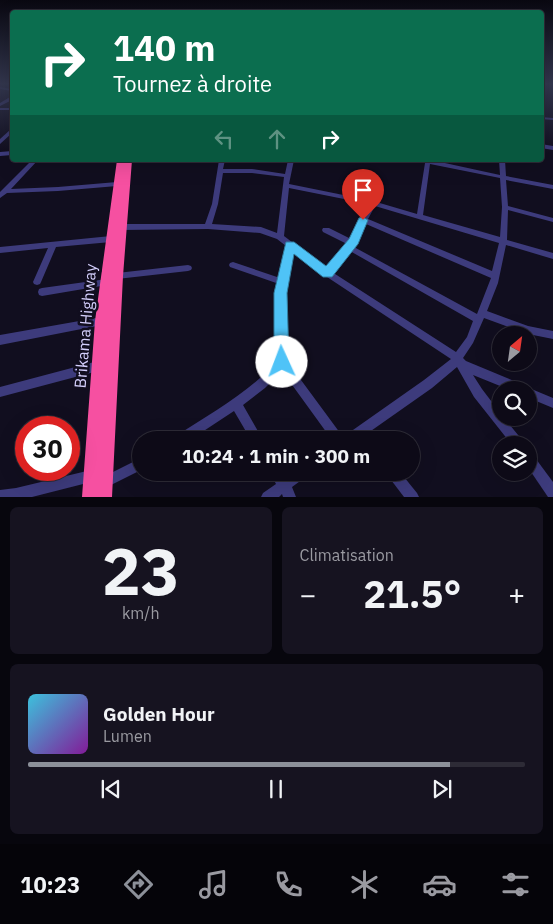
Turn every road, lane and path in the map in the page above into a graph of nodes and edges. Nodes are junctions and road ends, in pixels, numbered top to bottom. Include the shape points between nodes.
1 (10, 133) edge
2 (0, 142) edge
3 (32, 162) edge
4 (124, 162) edge
5 (124, 162) edge
6 (222, 162) edge
7 (290, 162) edge
8 (428, 162) edge
9 (433, 162) edge
10 (502, 162) edge
11 (221, 171) junction
12 (287, 176) junction
13 (503, 177) junction
14 (117, 184) junction
15 (286, 185) junction
16 (553, 187) edge
17 (2, 193) edge
18 (373, 204) junction
19 (505, 207) junction
20 (420, 216) junction
21 (363, 220) junction
22 (553, 220) edge
23 (208, 226) junction
24 (121, 227) junction
25 (326, 230) dead end
26 (280, 237) junction
27 (110, 239) junction
28 (503, 240) junction
29 (53, 245) junction
30 (290, 245) junction
31 (350, 245) junction
32 (0, 250) edge
33 (553, 256) edge
34 (232, 265) dead end
35 (188, 268) dead end
36 (327, 273) junction
37 (495, 276) junction
38 (112, 279) junction
39 (37, 282) dead end
40 (282, 282) junction
41 (42, 292) dead end
42 (481, 316) junction
43 (102, 321) junction
44 (553, 335) edge
45 (0, 340) edge
46 (459, 361) junction
47 (282, 362) junction
48 (98, 366) junction
49 (502, 381) edge
50 (0, 392) edge
51 (537, 396) edge
52 (236, 403) junction
53 (553, 403) edge
54 (194, 431) edge
55 (252, 431) edge
56 (332, 431) edge
57 (368, 431) edge
58 (512, 436) edge
59 (132, 468) edge
60 (537, 470) edge
61 (295, 481) edge
62 (400, 481) edge
63 (99, 485) edge
64 (287, 491) edge
65 (553, 493) edge
66 (0, 496) edge
67 (92, 496) edge
68 (267, 496) edge
69 (413, 496) edge

1 - 2 street
3 - 17 street
4 - 14 highway, Brikama Highway
5 - 24 highway, Brikama Highway
6 - 11 street
7 - 12 street
8 - 20 street
9 - 13 street
10 - 13 street
11 - 12 street
11 - 23 street
12 - 15 street
13 - 16 street
13 - 19 street
14 - 17 street
14 - 27 highway, Brikama Highway
15 - 18 street
15 - 26 street
18 - 20 street
18 - 21 street
19 - 22 street
19 - 28 street
20 - 28 street
21 - 31 street
21 - 37 street
23 - 24 street
23 - 26 street via 261,230
24 - 38 highway, Brikama Highway
25 - 31 street
26 - 30 street
27 - 29 street
27 - 38 highway, Brikama Highway
28 - 33 street
28 - 37 street
29 - 32 street
29 - 39 street
30 - 36 street
30 - 40 street
31 - 36 street
31 - 42 street
34 - 40 street
35 - 38 street
36 - 46 street
37 - 42 street
38 - 41 street
38 - 43 highway, Brikama Highway
38 - 63 highway, Brikama Highway
40 - 47 street
42 - 44 street
42 - 46 street
43 - 45 street
43 - 48 highway, Brikama Highway
46 - 49 street
46 - 57 street
46 - 58 street via 478,393
47 - 52 street
47 - 56 street
48 - 50 street
48 - 63 highway, Brikama Highway
51 - 53 street
52 - 54 street
52 - 55 street
59 - 63 street
60 - 65 street
61 - 64 street
62 - 69 street
63 - 66 street
63 - 67 highway, Brikama Highway
64 - 68 street

